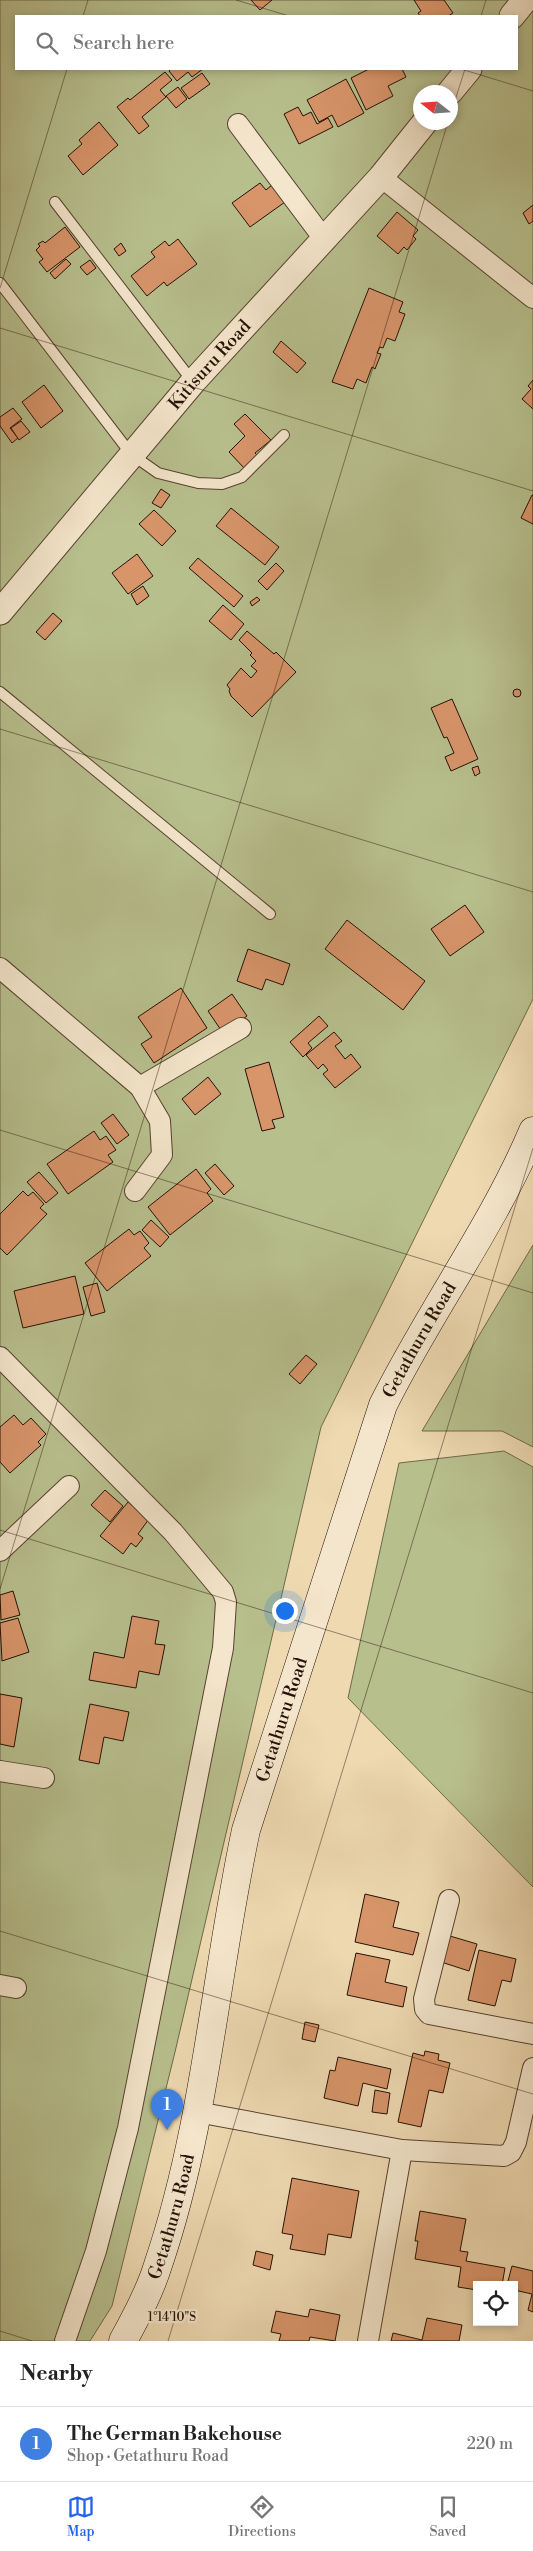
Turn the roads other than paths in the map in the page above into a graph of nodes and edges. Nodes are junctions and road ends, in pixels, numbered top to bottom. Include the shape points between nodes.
1 (525, 0) edge
2 (513, 15) edge
3 (468, 70) edge
4 (456, 85) edge
5 (238, 124) dead end
6 (419, 130) edge
7 (381, 177) junction
8 (55, 202) dead end
9 (324, 239) junction
10 (0, 283) edge
11 (533, 298) edge
12 (193, 382) junction
13 (284, 435) dead end
14 (131, 454) junction
15 (0, 612) edge
16 (0, 692) edge
17 (270, 914) dead end
18 (0, 968) edge
19 (241, 1028) dead end
20 (140, 1087) junction
21 (533, 1130) edge
22 (135, 1191) dead end
23 (0, 1357) edge
24 (69, 1486) dead end
25 (0, 1551) edge
26 (0, 1771) edge
27 (44, 1778) dead end
28 (449, 1900) dead end
29 (533, 2034) edge
30 (533, 2068) edge
31 (197, 2112) junction
32 (402, 2150) junction
33 (65, 2341) edge
34 (123, 2341) edge
35 (368, 2341) edge

1 - 2 street
3 - 4 street
5 - 9 street
6 - 7 street, Kitisuru Road
7 - 9 street, Kitisuru Road
7 - 11 street
8 - 12 lane
9 - 12 street, Kitisuru Road
10 - 14 lane
12 - 14 street, Kitisuru Road
13 - 14 lane via 242,477 222,484 198,483 158,473
14 - 15 street, Kitisuru Road
16 - 17 lane
18 - 20 street
19 - 20 street
20 - 22 street via 160,1122 162,1155
21 - 31 main road, Getathuru Road via 480,1233 409,1353 383,1405 246,1830
23 - 33 street via 173,1532 223,1592 226,1602 223,1648 128,2128 96,2251
24 - 25 street
26 - 27 street
28 - 29 street via 424,1999 425,2009 429,2014
30 - 32 street via 511,2152 504,2156
31 - 32 street
31 - 34 main road, Getathuru Road via 180,2196 158,2267
32 - 35 street

